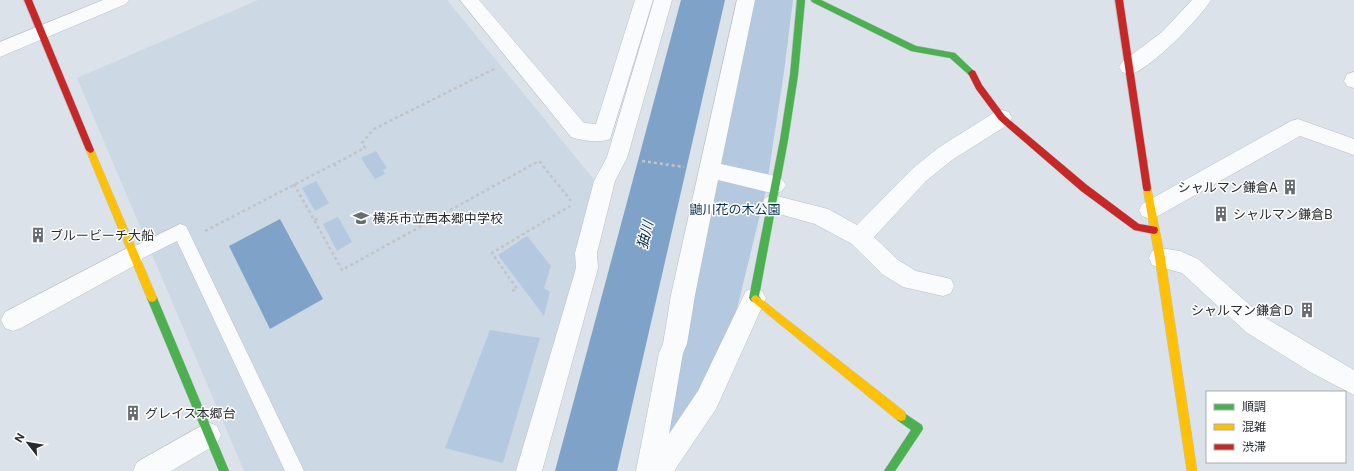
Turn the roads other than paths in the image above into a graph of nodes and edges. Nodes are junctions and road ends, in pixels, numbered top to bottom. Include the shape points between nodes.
1 (28, 0) edge
2 (120, 0) edge
3 (469, 0) edge
4 (644, 0) edge
5 (663, 0) edge
6 (746, 0) edge
7 (801, 0) edge
8 (816, 0) edge
9 (1119, 0) edge
10 (1202, 0) edge
11 (41, 32) junction
12 (0, 50) edge
13 (1129, 67) junction
14 (1002, 118) junction
15 (1354, 147) edge
16 (709, 171) junction
17 (774, 195) junction
18 (1150, 210) junction
19 (1154, 230) junction
20 (860, 237) junction
21 (133, 255) junction
22 (1160, 258) junction
23 (943, 286) dead end
24 (754, 298) junction
25 (13, 320) dead end
26 (1354, 383) edge
27 (208, 435) junction
28 (146, 471) edge
29 (224, 471) edge
30 (295, 471) edge
31 (529, 471) edge
32 (649, 471) edge
33 (656, 471) edge
34 (889, 471) edge
35 (1192, 471) edge

1 - 11 street
2 - 11 street
3 - 4 street via 578,131 603,133
5 - 31 street via 617,158 606,181 586,252 587,268
6 - 16 street
7 - 17 street via 794,75
8 - 14 street via 914,49 952,56 973,75
9 - 13 street
10 - 13 street via 1157,48
11 - 12 street
11 - 21 street
13 - 18 street
14 - 19 street via 1072,178 1137,227
14 - 20 street via 946,154 919,175
15 - 18 street via 1298,127
16 - 17 street
16 - 32 street
17 - 20 street
17 - 24 street
18 - 19 street
19 - 22 street
20 - 23 street via 890,267 911,280
21 - 25 street
21 - 27 street
21 - 30 lane via 180,231
22 - 26 street via 1180,261 1190,266 1254,324
22 - 35 street
24 - 33 street via 707,400 662,467
24 - 34 street via 918,429
27 - 28 street
27 - 29 street

